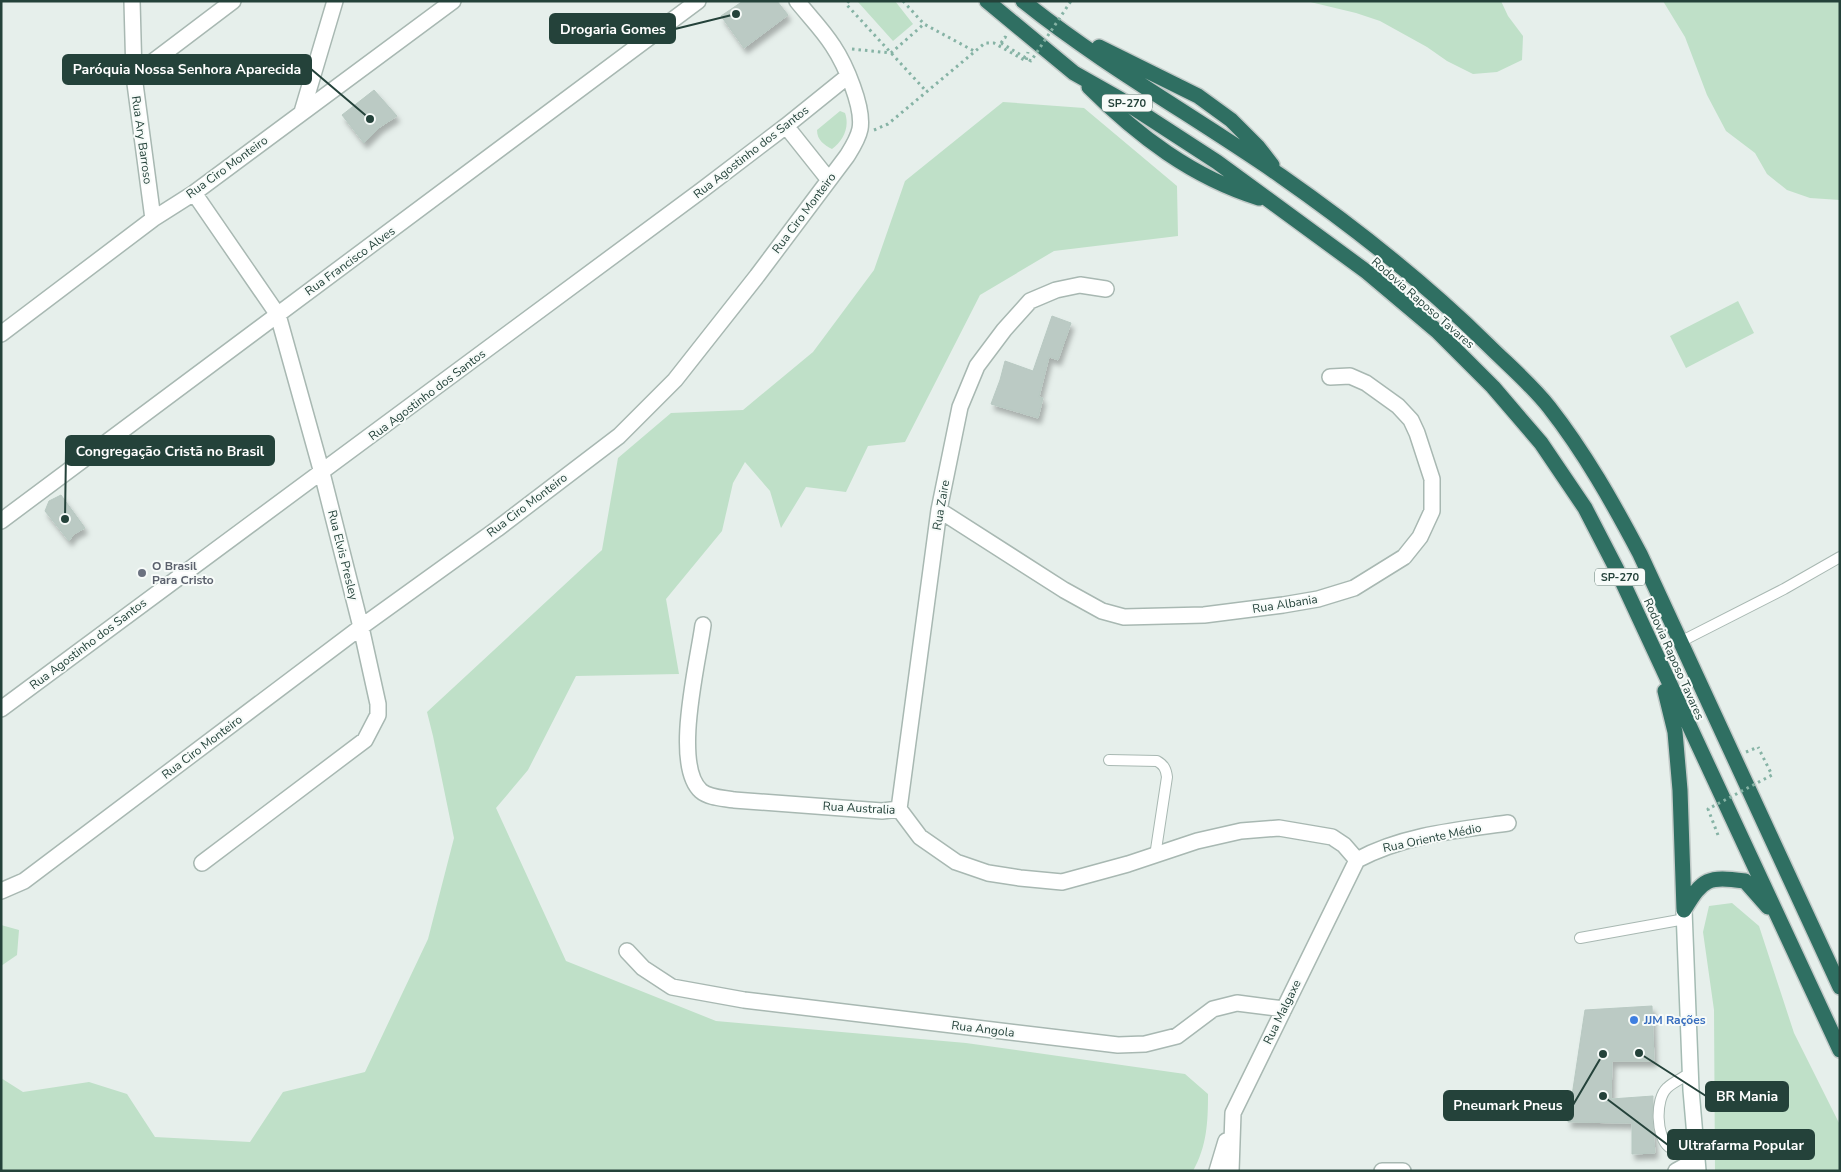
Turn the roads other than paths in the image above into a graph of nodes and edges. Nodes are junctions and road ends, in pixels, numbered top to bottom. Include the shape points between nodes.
1 (132, 1) edge
2 (233, 1) edge
3 (335, 1) edge
4 (453, 1) edge
5 (698, 1) edge
6 (797, 1) edge
7 (978, 1) edge
8 (987, 1) edge
9 (1023, 1) edge
10 (1002, 14) junction
11 (1068, 36) junction
12 (1074, 72) junction
13 (134, 76) junction
14 (848, 76) junction
15 (302, 112) junction
16 (786, 126) junction
17 (1280, 176) junction
18 (829, 180) junction
19 (194, 193) junction
20 (1270, 201) junction
21 (153, 219) junction
22 (1106, 289) dead end
23 (278, 315) junction
24 (1, 334) edge
25 (1330, 376) dead end
26 (322, 473) junction
27 (939, 510) junction
28 (1, 521) edge
29 (1840, 557) edge
30 (1641, 621) junction
31 (703, 626) dead end
32 (361, 627) junction
33 (1680, 642) junction
34 (1, 709) edge
35 (1109, 760) dead end
36 (900, 809) junction
37 (1508, 823) dead end
38 (1155, 856) junction
39 (1357, 860) junction
40 (202, 863) dead end
41 (1, 892) edge
42 (1684, 915) junction
43 (1779, 919) junction
44 (1580, 938) dead end
45 (627, 951) dead end
46 (1840, 987) edge
47 (1284, 1009) junction
48 (1840, 1050) edge
49 (1690, 1073) junction
50 (1233, 1113) junction
51 (1697, 1162) edge
52 (1217, 1171) edge
53 (1231, 1171) edge
54 (1382, 1171) edge
55 (1402, 1171) edge
56 (1676, 1171) edge

1 - 13 street, Rua Ary Barroso
2 - 13 street
3 - 15 street
4 - 15 street, Rua Ciro Monteiro
5 - 23 street, Rua Francisco Alves
6 - 14 street, Rua Ciro Monteiro via 834,47
7 - 10 highway
8 - 10 highway, Rodovia Raposo Tavares / SP-270
9 - 11 highway, Rodovia Raposo Tavares / SP-270
10 - 12 highway, Rodovia Raposo Tavares / SP-270
11 - 17 highway, Rodovia Raposo Tavares / SP-270
11 - 17 highway via 1101,48 1198,96 1258,147
12 - 20 highway, Rodovia Raposo Tavares / SP-270 via 1217,162
12 - 20 highway via 1117,116 1175,160 1230,189
13 - 21 street, Rua Ary Barroso
14 - 16 street, Rua Agostinho dos Santos
14 - 18 street, Rua Ciro Monteiro via 860,111 860,129 847,156
15 - 19 street, Rua Ciro Monteiro
16 - 18 street
16 - 26 street, Rua Agostinho dos Santos
17 - 33 highway, Rodovia Raposo Tavares / SP-270 via 1349,224 1455,313 1547,405 1576,443 1609,496 1640,554
18 - 32 street, Rua Ciro Monteiro via 674,380 619,436
19 - 21 street, Rua Ciro Monteiro
19 - 23 street, Rua Elvis Presley
20 - 30 highway, Rodovia Raposo Tavares / SP-270 via 1366,272 1437,331 1493,387 1541,443 1586,508
21 - 24 street, Rua Ciro Monteiro
22 - 27 street, Rua Zaire via 1080,284 1056,290 1030,301 1004,330 977,366 960,407
23 - 26 street, Rua Elvis Presley
23 - 28 street, Rua Francisco Alves
25 - 27 street, Rua Albania via 1350,376 1366,383 1398,406 1411,420 1417,433 1432,480 1432,511 1420,537 1404,557 1354,588 1292,604 1204,615 1124,617 1102,611 1064,590
26 - 32 street, Rua Elvis Presley
26 - 34 street, Rua Agostinho dos Santos
27 - 36 street, Rua Zaire
29 - 33 lane
30 - 42 highway via 1675,732
30 - 43 highway, Rodovia Raposo Tavares / SP-270
31 - 36 street, Rua Australia via 688,727 687,758 691,775 703,793 734,800 882,811
32 - 40 street, Rua Elvis Presley via 378,704 378,715 365,740
32 - 41 street, Rua Ciro Monteiro via 24,881
33 - 46 highway, Rodovia Raposo Tavares / SP-270
35 - 38 lane via 1157,761 1166,770
36 - 38 street, Rua Australia via 920,837 956,862 988,873 1062,882
37 - 39 street, Rua Oriente Médio via 1406,841 1374,850
38 - 39 street, Rua Australia via 1197,841 1241,831 1279,828 1332,837
39 - 47 street, Rua Malgaxe
42 - 43 highway via 1695,892 1706,881 1727,878 1745,881
42 - 44 lane
42 - 49 street
43 - 48 highway, Rodovia Raposo Tavares / SP-270
45 - 47 street, Rua Angola via 643,968 672,987 744,1000 1118,1045 1145,1044 1177,1036 1214,1008 1237,1003
47 - 50 street, Rua Malgaxe
49 - 51 street
49 - 51 lane via 1667,1087 1660,1097 1659,1123 1663,1140
50 - 52 street
50 - 53 street, Rua Malgaxe
51 - 56 street
54 - 55 street

